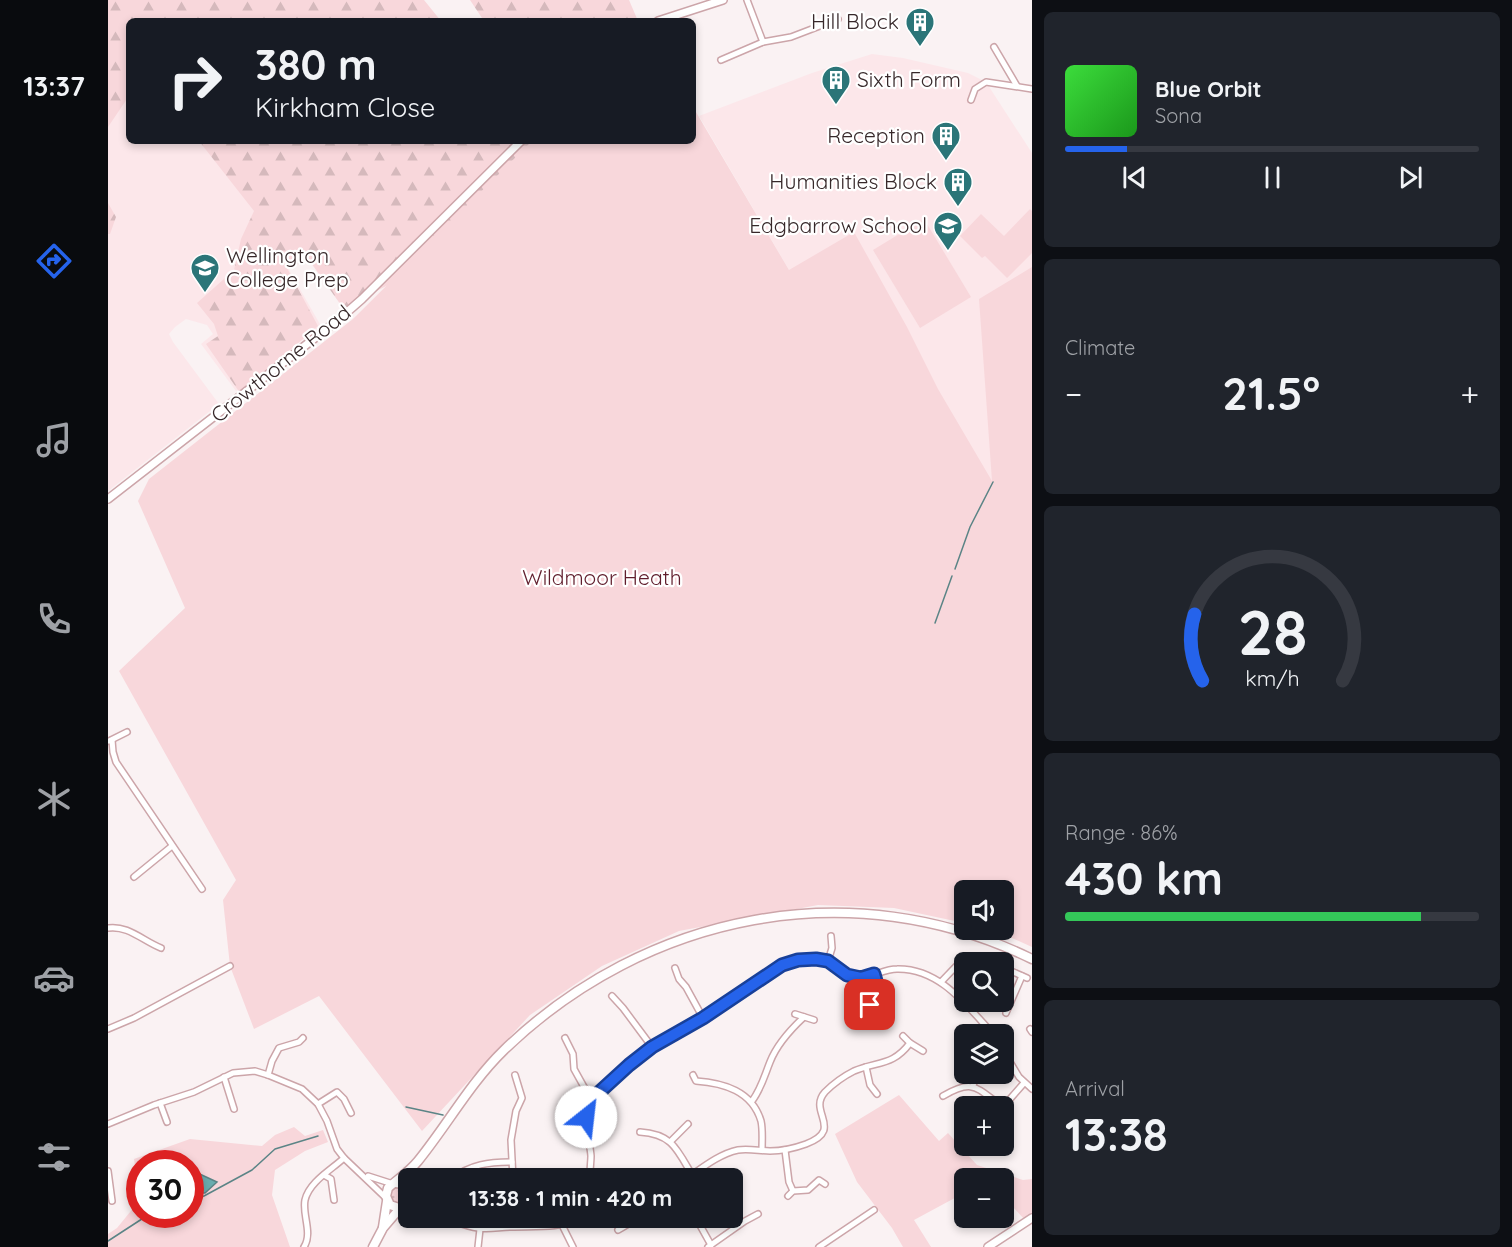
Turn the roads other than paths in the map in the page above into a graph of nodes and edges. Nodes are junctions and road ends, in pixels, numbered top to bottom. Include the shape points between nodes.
1 (723, 0) edge
2 (747, 0) edge
3 (667, 18) edge
4 (838, 19) dead end
5 (763, 42) junction
6 (993, 46) dead end
7 (721, 60) dead end
8 (1017, 87) junction
9 (1032, 89) edge
10 (971, 100) dead end
11 (518, 144) edge
12 (108, 499) edge
13 (127, 732) dead end
14 (110, 741) edge
15 (112, 752) junction
16 (108, 759) edge
17 (116, 762) junction
18 (172, 846) junction
19 (134, 877) dead end
20 (202, 889) dead end
21 (108, 928) edge
22 (831, 936) dead end
23 (160, 948) dead end
24 (1032, 959) edge
25 (828, 961) junction
26 (230, 966) dead end
27 (675, 968) dead end
28 (954, 968) edge
29 (1014, 972) edge
30 (874, 974) junction
31 (941, 982) junction
32 (612, 996) dead end
33 (1014, 997) edge
34 (870, 1005) dead end
35 (795, 1014) dead end
36 (804, 1017) junction
37 (703, 1018) junction
38 (814, 1020) dead end
39 (985, 1024) edge
40 (108, 1029) edge
41 (903, 1035) dead end
42 (303, 1038) dead end
43 (565, 1038) dead end
44 (910, 1043) junction
45 (652, 1047) junction
46 (923, 1052) dead end
47 (866, 1067) junction
48 (1014, 1068) edge
49 (268, 1075) junction
50 (515, 1075) dead end
51 (693, 1076) dead end
52 (224, 1077) junction
53 (1024, 1083) junction
54 (973, 1086) joint
55 (1032, 1089) edge
56 (877, 1094) dead end
57 (943, 1096) dead end
58 (987, 1096) edge
59 (1013, 1096) edge
60 (594, 1097) junction
61 (752, 1101) junction
62 (160, 1103) junction
63 (318, 1104) junction
64 (234, 1109) dead end
65 (351, 1113) dead end
66 (167, 1122) dead end
67 (108, 1124) edge
68 (688, 1124) dead end
69 (640, 1132) dead end
70 (670, 1142) junction
71 (762, 1150) junction
72 (784, 1150) junction
73 (344, 1158) junction
74 (417, 1162) junction
75 (513, 1162) junction
76 (415, 1168) edge
77 (469, 1168) edge
78 (513, 1168) edge
79 (590, 1168) edge
80 (685, 1168) edge
81 (702, 1168) edge
82 (108, 1172) edge
83 (324, 1175) junction
84 (363, 1175) junction
85 (394, 1184) junction
86 (398, 1184) edge
87 (825, 1184) dead end
88 (793, 1191) junction
89 (788, 1197) dead end
90 (333, 1200) dead end
91 (387, 1200) junction
92 (112, 1201) dead end
93 (398, 1206) edge
94 (874, 1210) dead end
95 (398, 1213) edge
96 (758, 1214) dead end
97 (1032, 1218) edge
98 (383, 1228) junction
99 (477, 1228) edge
100 (495, 1228) edge
101 (564, 1228) edge
102 (621, 1228) edge
103 (701, 1228) edge
104 (480, 1229) junction
105 (618, 1230) dead end
106 (709, 1246) edge
107 (304, 1247) edge
108 (373, 1247) edge
109 (478, 1247) edge
110 (573, 1247) edge
111 (819, 1247) edge
112 (988, 1247) edge

1 - 3 street
2 - 5 street
4 - 5 street via 791,37
5 - 7 street
6 - 8 street
8 - 9 street
8 - 10 street via 986,82 975,89
11 - 12 street, Crowthorne Road via 344,315
13 - 14 street
14 - 15 street
15 - 16 street
15 - 17 street
16 - 17 street
17 - 18 street
18 - 19 street
18 - 20 street
21 - 23 street via 128,930
22 - 25 street
24 - 74 main road via 953,929 871,915 794,915 703,931 618,965 548,1011 481,1075
25 - 30 street via 847,975 861,978
25 - 37 street via 798,960 782,965
26 - 40 street
27 - 37 street
28 - 31 street
29 - 33 street via 1024,977
30 - 31 street via 887,969 908,969
30 - 34 street via 878,988
31 - 39 street
32 - 45 street
35 - 36 street
36 - 38 street
36 - 61 street via 785,1035
37 - 45 street
41 - 44 street
42 - 49 street via 279,1048
43 - 60 street via 573,1054 574,1069
44 - 46 street
44 - 47 street via 891,1060
45 - 60 street
47 - 56 street via 870,1085
47 - 72 street via 822,1095 819,1108 825,1129 821,1137
48 - 53 street
49 - 52 street via 255,1071
49 - 63 street via 302,1089
50 - 75 street via 522,1098 513,1124
51 - 61 street via 696,1081 719,1083
52 - 62 street
52 - 64 street
53 - 55 street
53 - 59 street
54 - 57 street via 960,1086
54 - 58 street
60 - 79 street via 586,1117
61 - 71 street via 761,1123
62 - 66 street
62 - 67 street
63 - 65 street via 337,1092
63 - 73 street
68 - 70 street
69 - 70 street via 654,1133
70 - 80 street
71 - 72 street
71 - 81 street via 739,1150
72 - 88 street
73 - 83 street
73 - 84 street
74 - 76 main road
74 - 85 main road
75 - 77 street
75 - 78 street
82 - 92 street
83 - 90 street via 331,1179
83 - 107 street via 310,1188 305,1201
84 - 85 street
84 - 91 street
85 - 86 main road
85 - 91 main road via 387,1190
87 - 88 street via 819,1180 808,1190
88 - 89 street
91 - 93 main road
91 - 98 main road
94 - 111 street
95 - 98 main road
96 - 106 street
97 - 112 street
98 - 108 main road
99 - 104 street
100 - 104 street
101 - 110 street
102 - 105 street
103 - 106 street
104 - 109 street

